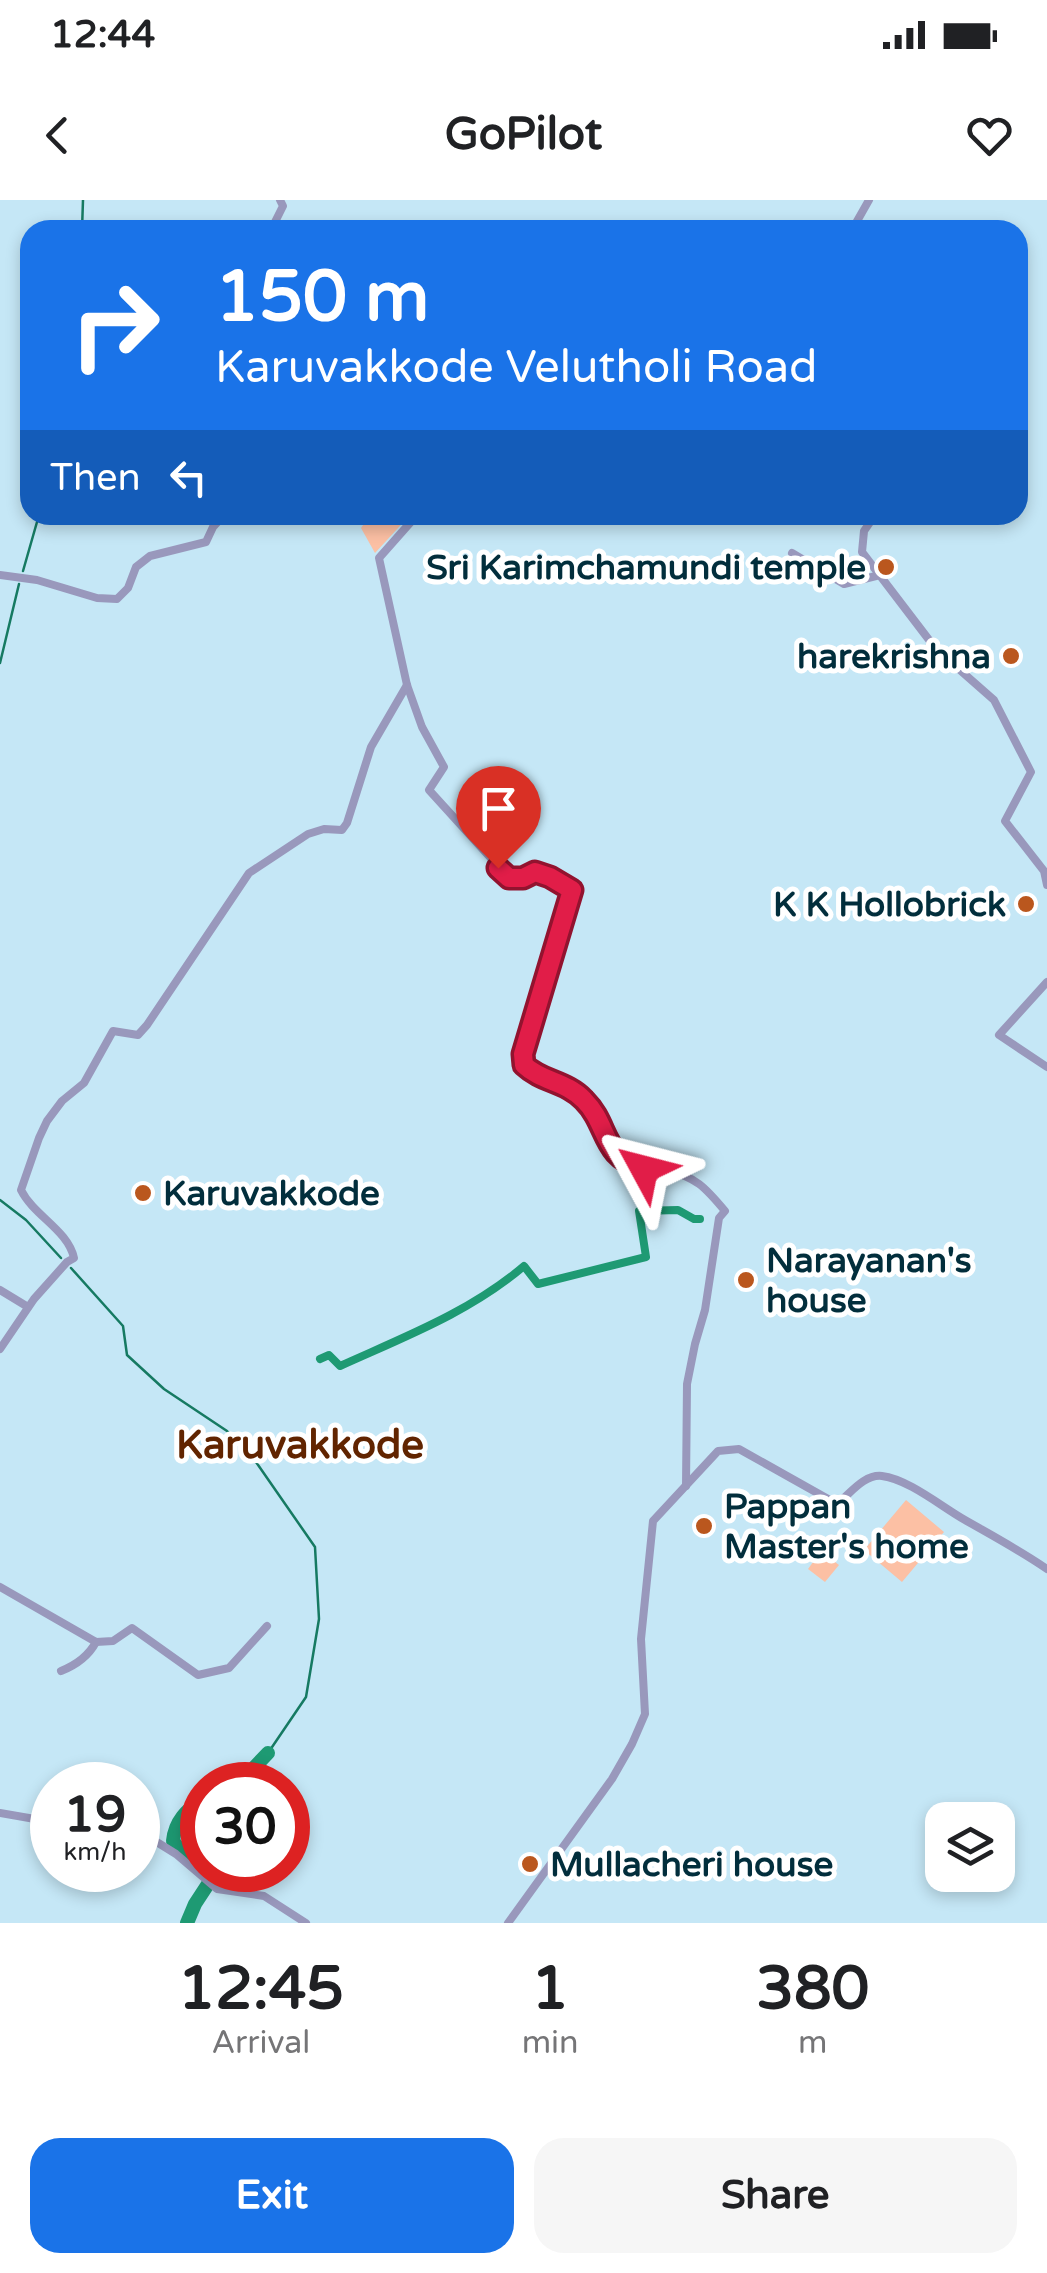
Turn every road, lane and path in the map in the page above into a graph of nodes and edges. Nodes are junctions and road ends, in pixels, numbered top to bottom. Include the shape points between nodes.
1 (215, 525) edge
2 (408, 525) edge
3 (868, 525) edge
4 (792, 553) dead end
5 (0, 575) edge
6 (880, 575) junction
7 (407, 685) junction
8 (1047, 885) edge
9 (1047, 982) edge
10 (1047, 1067) edge
11 (656, 1170) dead end
12 (666, 1170) dead end
13 (0, 1290) edge
14 (28, 1308) junction
15 (0, 1349) edge
16 (686, 1486) junction
17 (1047, 1568) edge
18 (0, 1587) edge
19 (267, 1626) dead end
20 (96, 1642) junction
21 (61, 1671) dead end
22 (0, 1813) edge
23 (30, 1818) edge
24 (160, 1844) edge
25 (306, 1923) edge
26 (508, 1923) edge

1 - 5 street via 206,542 150,556 117,598
2 - 7 street via 379,558
3 - 6 street via 862,552
4 - 6 street via 844,584
6 - 8 street via 936,650 994,700 1032,772 1005,821 1044,871
7 - 11 street via 444,768 429,790 509,878 535,872 572,890 524,1065 587,1102 613,1152 632,1166
7 - 14 street via 371,748 342,830 308,834 249,873 147,1025 138,1035 112,1031 84,1083 47,1122 21,1190 72,1247 74,1258
9 - 10 street via 999,1036
12 - 16 street via 698,1181 724,1210 687,1384
13 - 14 street
14 - 15 street
16 - 17 street via 725,1449 739,1449 837,1504 862,1481 880,1475
16 - 26 street via 653,1521 649,1538 641,1640 645,1714 612,1779
18 - 20 street
19 - 20 street via 229,1668 198,1675 132,1628 113,1642
20 - 21 street
22 - 23 street
24 - 25 street via 217,1889 264,1896

